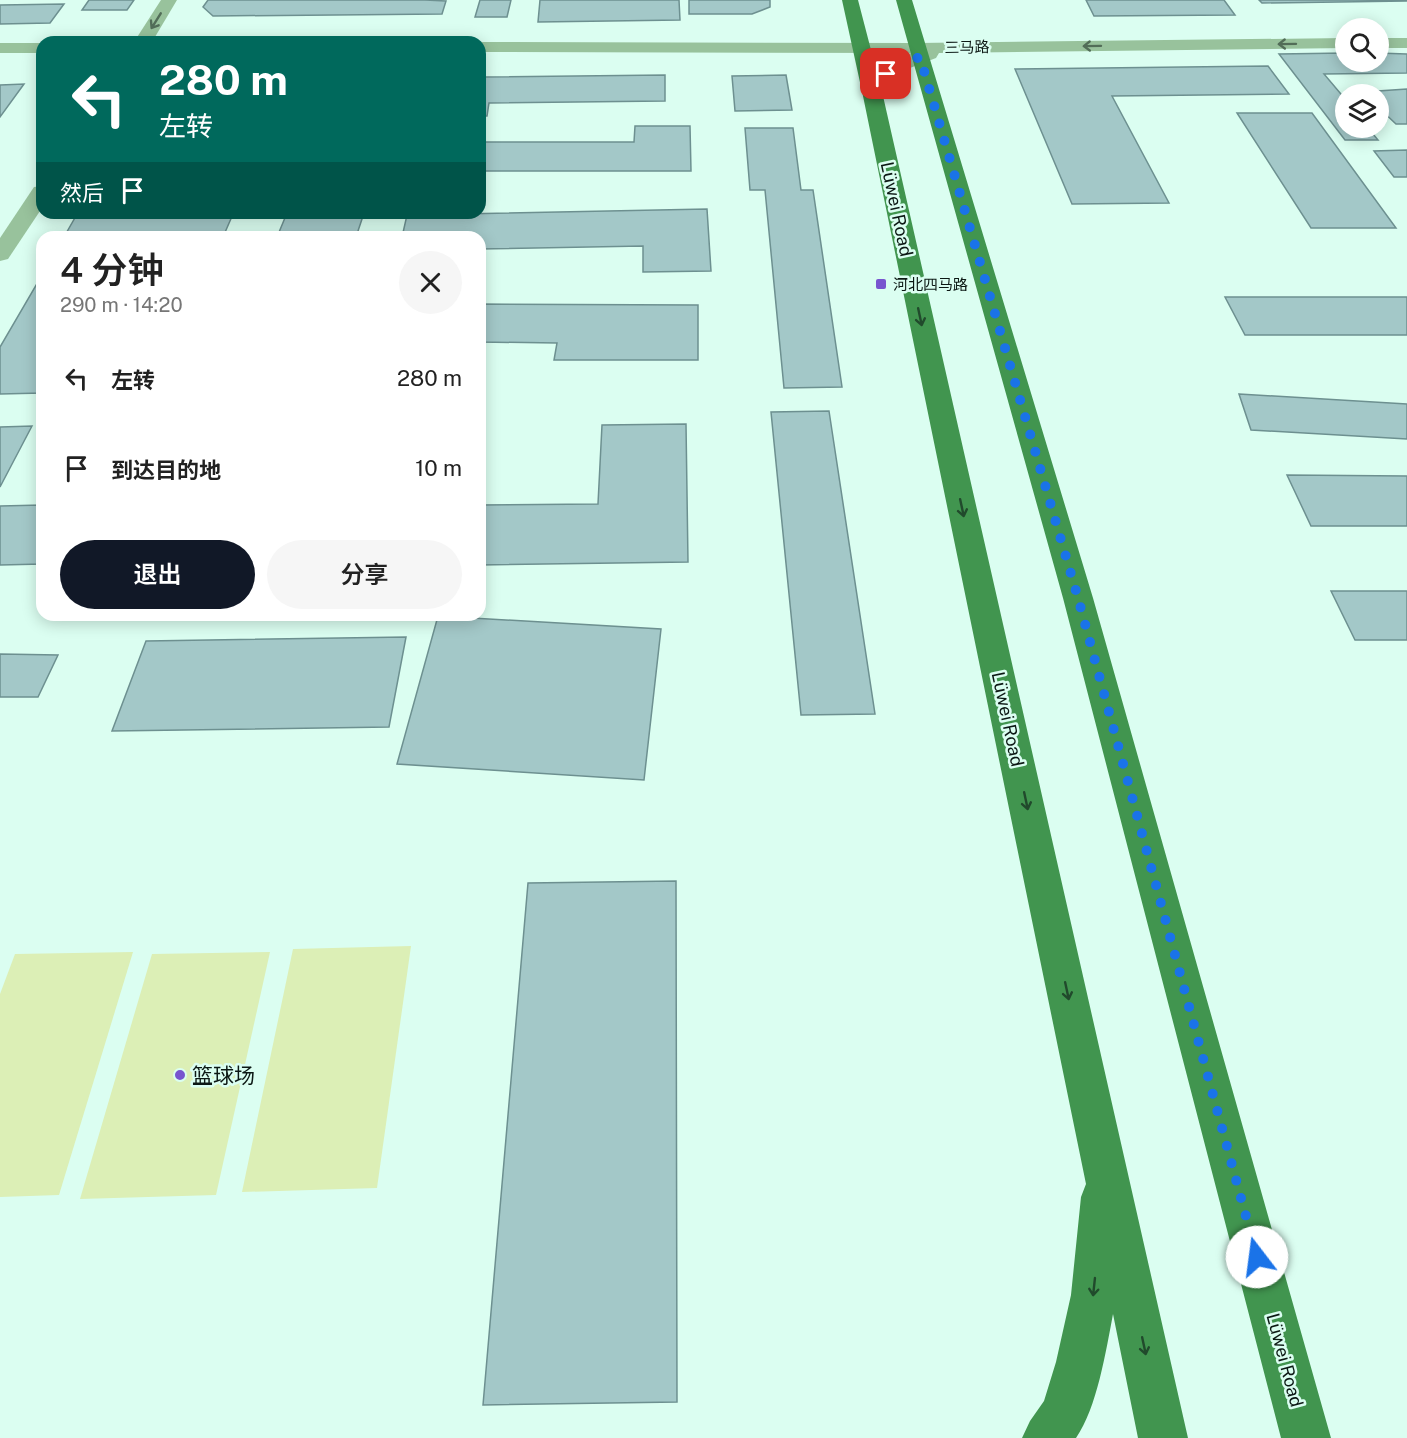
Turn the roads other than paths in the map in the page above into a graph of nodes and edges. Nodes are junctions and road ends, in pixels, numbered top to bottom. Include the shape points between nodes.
1 (169, 0) edge
2 (850, 0) edge
3 (904, 0) edge
4 (147, 36) edge
5 (1335, 43) edge
6 (1389, 43) edge
7 (1407, 43) edge
8 (486, 47) edge
9 (0, 48) edge
10 (36, 48) edge
11 (862, 48) junction
12 (918, 52) junction
13 (873, 96) junction
14 (36, 201) edge
15 (0, 254) edge
16 (1106, 1166) junction
17 (1047, 1438) edge
18 (1163, 1438) edge
19 (1306, 1438) edge

1 -> 4 street
2 - 11 main road, Lüwei Road
3 - 12 main road, Lüwei Road
5 -> 12 street, 三马路 via 998,47
6 - 7 street
8 - 11 street
9 - 10 street
11 - 12 street
11 - 13 main road, Lüwei Road
12 - 13 street via 893,67 880,80
12 - 19 main road, Lüwei Road via 1078,598
13 -> 16 main road, Lüwei Road
14 - 15 street
16 -> 17 main road via 1094,1295 1080,1362 1064,1414
16 -> 18 main road, Lüwei Road

